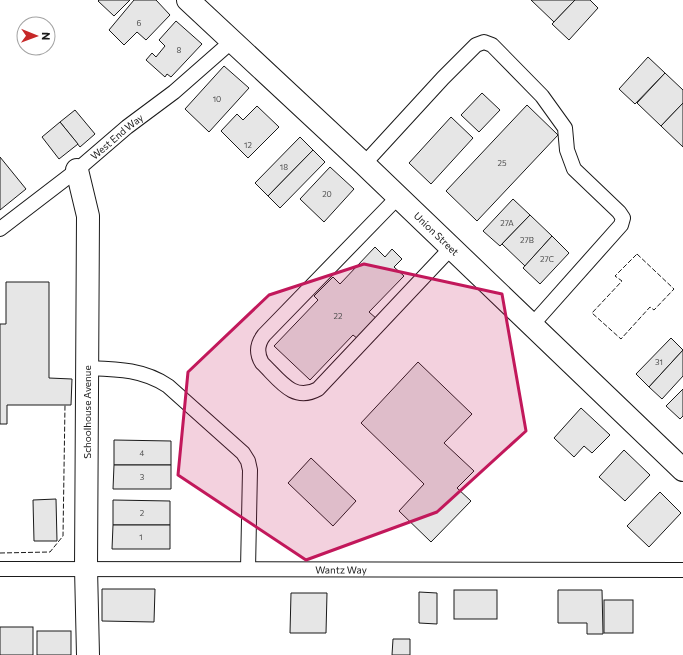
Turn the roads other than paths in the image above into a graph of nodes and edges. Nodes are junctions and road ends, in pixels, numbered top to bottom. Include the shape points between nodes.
1 (188, 0) edge
2 (231, 42) junction
3 (364, 164) junction
4 (76, 170) junction
5 (398, 197) junction
6 (0, 229) edge
7 (451, 248) junction
8 (532, 325) junction
9 (87, 368) junction
10 (683, 470) edge
11 (86, 568) junction
12 (248, 568) junction
13 (0, 569) edge
14 (683, 570) edge
15 (88, 655) edge

1 - 2 street, Union Street
2 - 3 street, Union Street
2 - 4 lane, West End Way via 174,92
3 - 5 street, Union Street
3 - 8 lane via 476,45 484,42 492,46 542,96 565,128 567,150 574,169 623,218 621,225
4 - 6 lane, West End Way
4 - 9 street, Schoolhouse Avenue via 88,216
5 - 7 street, Union Street
5 - 7 lane via 264,334 258,348 262,364 294,393 305,394 318,389
7 - 8 street, Union Street
8 - 10 street, Union Street
9 - 11 street, Schoolhouse Avenue
9 - 12 lane via 120,369 158,379 243,452 250,470
11 - 12 lane, Wantz Way
11 - 13 lane, Wantz Way
11 - 15 street, Schoolhouse Avenue
12 - 14 lane, Wantz Way

